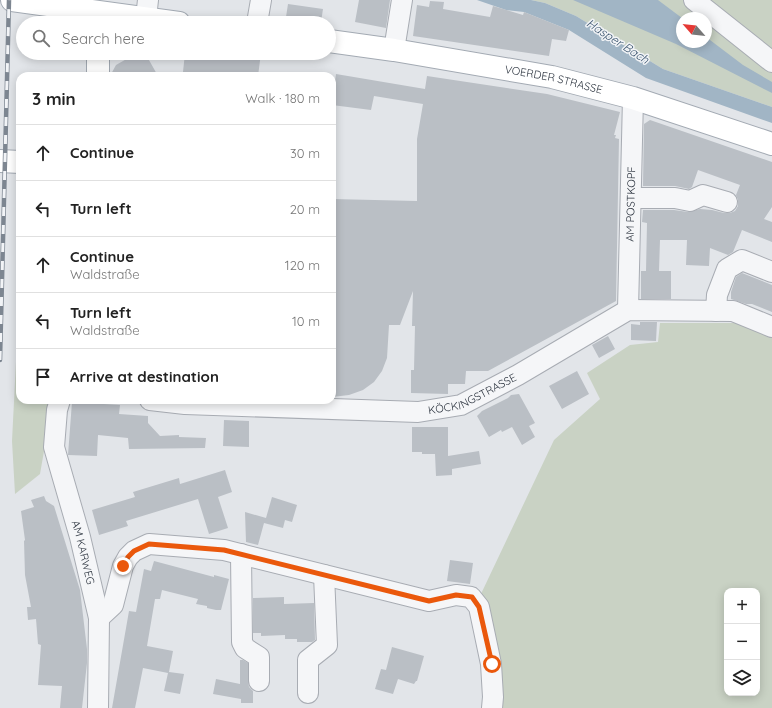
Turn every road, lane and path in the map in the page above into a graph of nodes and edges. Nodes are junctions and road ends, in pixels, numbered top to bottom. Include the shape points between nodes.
1 (12, 0) edge
2 (261, 0) edge
3 (402, 0) edge
4 (694, 0) edge
5 (147, 9) edge
6 (91, 16) edge
7 (111, 16) edge
8 (164, 16) edge
9 (258, 16) edge
10 (336, 42) edge
11 (394, 50) junction
12 (98, 60) edge
13 (772, 62) edge
14 (98, 72) edge
15 (633, 98) junction
16 (772, 144) edge
17 (0, 161) edge
18 (16, 162) edge
19 (631, 198) junction
20 (727, 202) dead end
21 (772, 272) edge
22 (628, 310) junction
23 (716, 311) junction
24 (772, 327) edge
25 (59, 404) edge
26 (185, 404) edge
27 (241, 554) junction
28 (324, 575) junction
29 (99, 618) junction
30 (259, 681) dead end
31 (308, 693) dead end
32 (98, 708) edge
33 (492, 708) edge

1 - 6 main road
2 - 9 street
3 - 11 street
4 - 13 street
5 - 7 main road
5 - 8 main road
10 - 11 main road, VOERDER STRASSE
11 - 15 main road, VOERDER STRASSE via 552,77
12 - 14 main road
15 - 16 main road, VOERDER STRASSE
15 - 19 street, AM POSTKOPF
17 - 18 main road
19 - 20 street via 675,198 690,201 703,195
19 - 22 street, AM POSTKOPF
21 - 23 street via 742,260 727,269 717,295
22 - 23 street
22 - 26 street, KÖCKINGSTRASSE via 518,375 461,405 418,412
23 - 24 street via 733,311
25 - 29 street, AM KARWEG via 54,448 80,537
27 - 28 street
27 - 29 street via 224,550 149,544 128,557 123,566 113,605
27 - 30 street via 242,642 245,648 259,657
28 - 31 street via 327,645 308,660
28 - 33 street via 429,601 456,595 472,597 479,607 492,664
29 - 32 street, AM KARWEG

